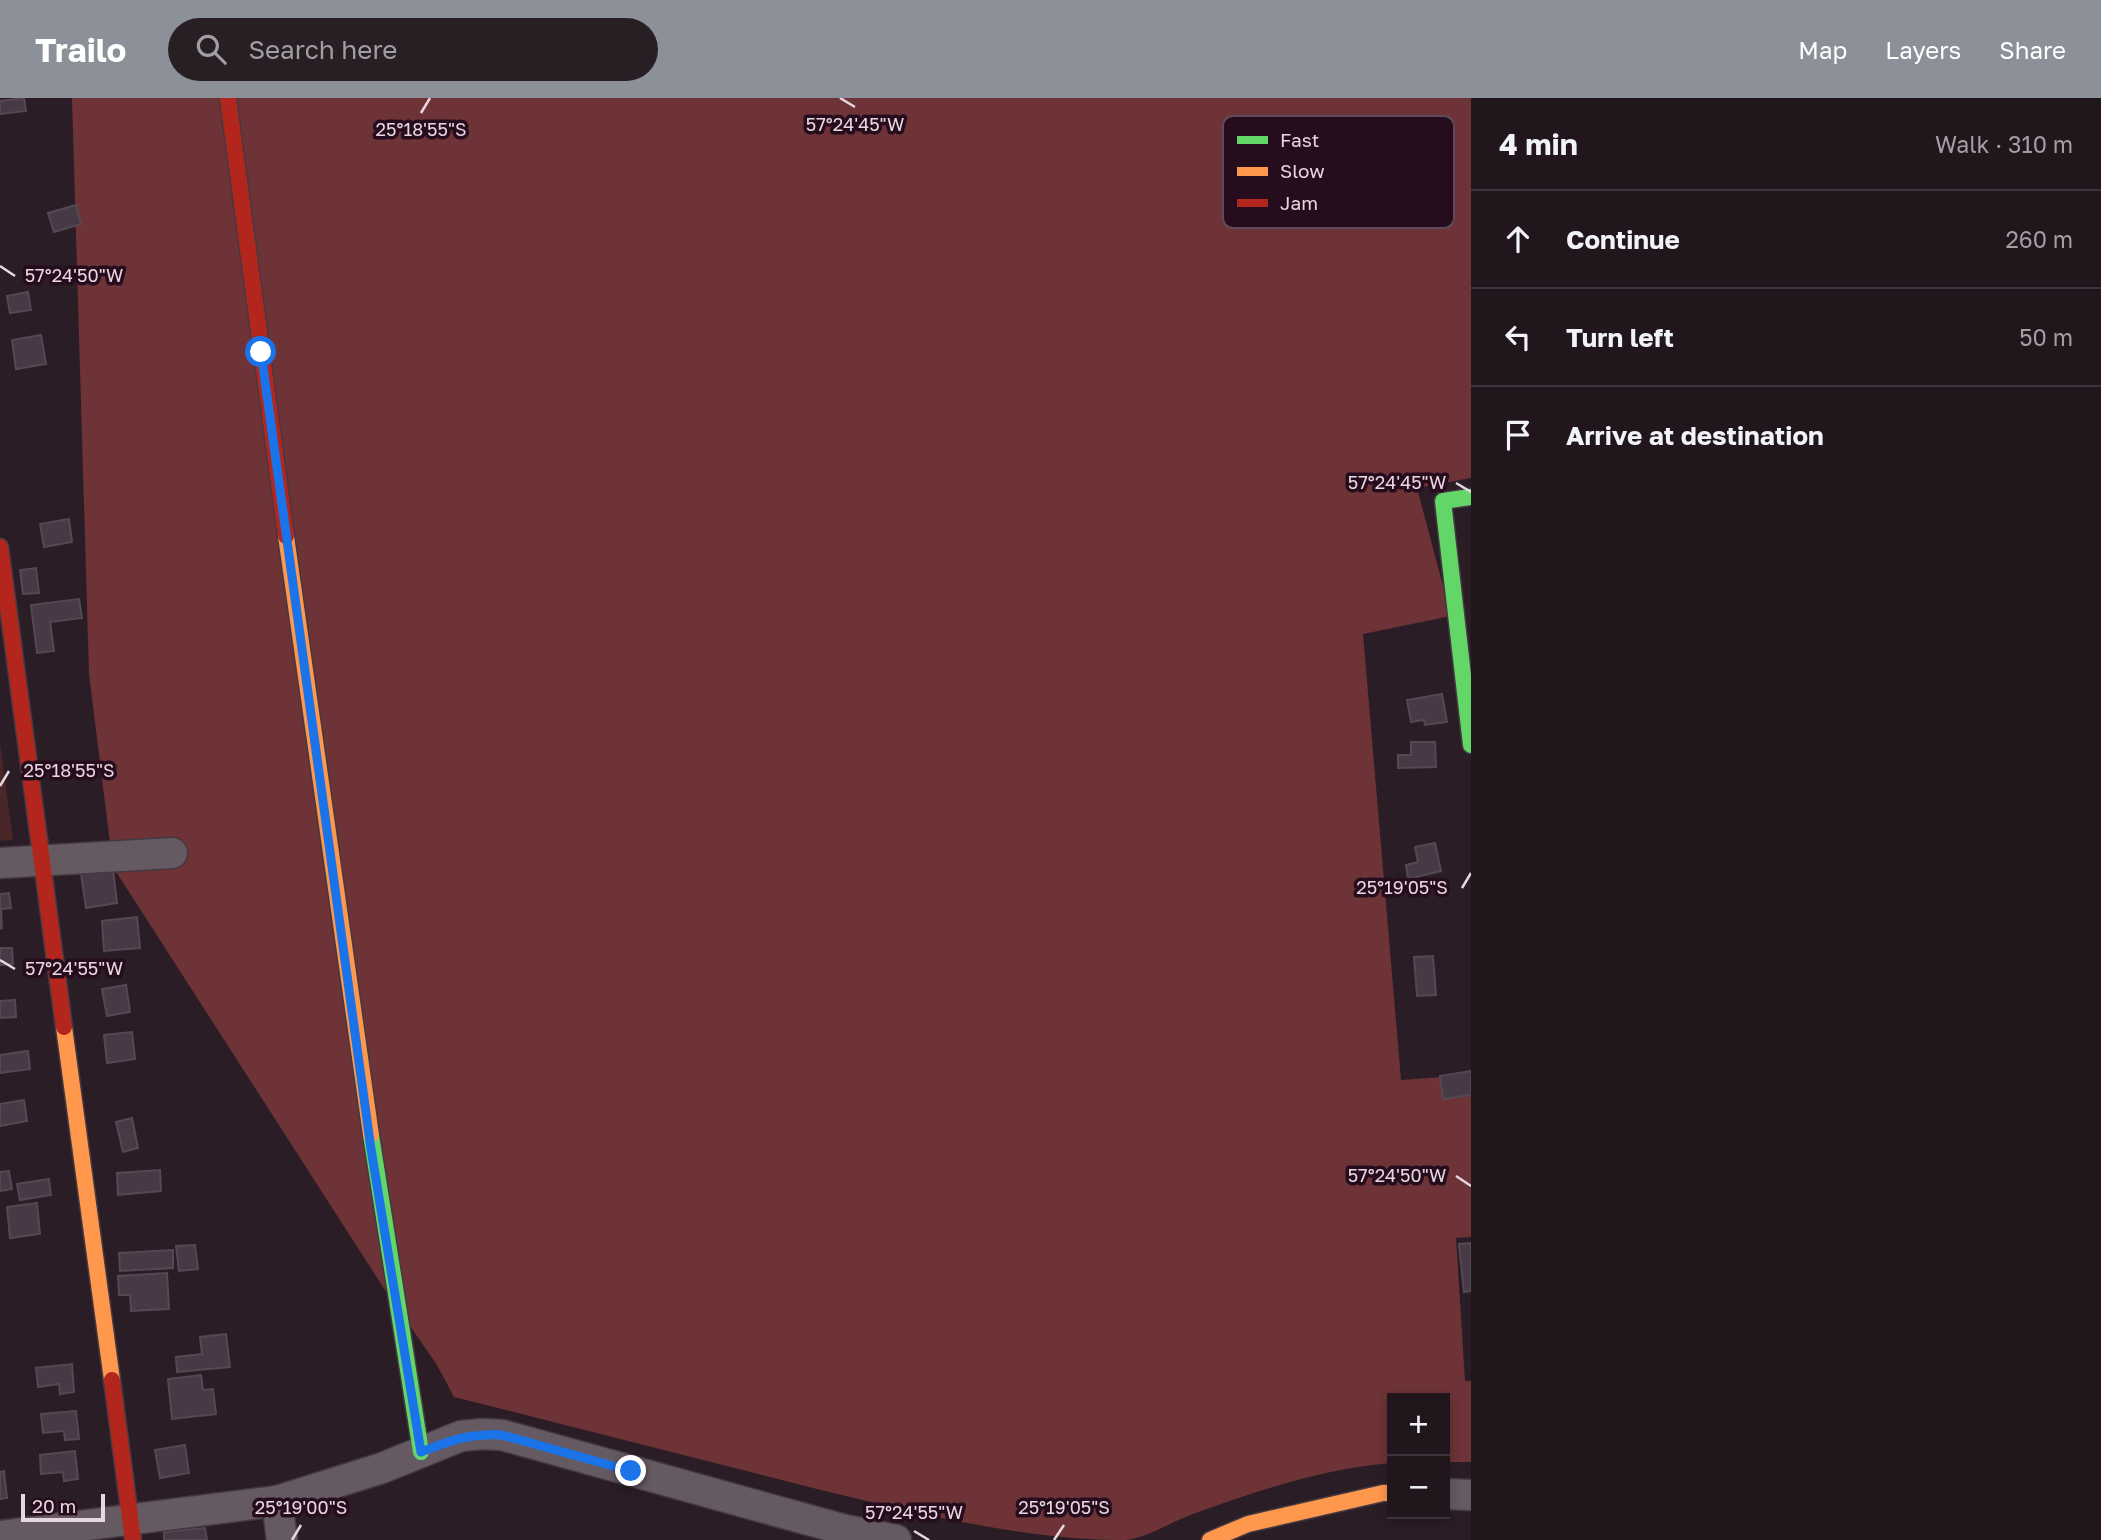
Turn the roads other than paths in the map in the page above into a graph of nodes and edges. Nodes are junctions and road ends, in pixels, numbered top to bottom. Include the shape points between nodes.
1 (228, 98) edge
2 (1471, 497) edge
3 (0, 547) edge
4 (1471, 745) edge
5 (172, 853) dead end
6 (42, 861) junction
7 (0, 863) edge
8 (421, 1452) junction
9 (1387, 1493) edge
10 (1450, 1494) edge
11 (1471, 1494) edge
12 (276, 1501) junction
13 (132, 1530) edge
14 (0, 1536) edge
15 (282, 1540) edge
16 (896, 1540) edge
17 (1210, 1540) edge

1 - 8 street via 371,1149
2 - 4 street via 1443,501
3 - 6 street
5 - 6 street
6 - 7 street
6 - 13 street
8 - 12 street
8 - 16 street via 461,1436 502,1435
9 - 17 street via 1248,1524
10 - 11 street
12 - 13 street
12 - 15 street
13 - 14 street

